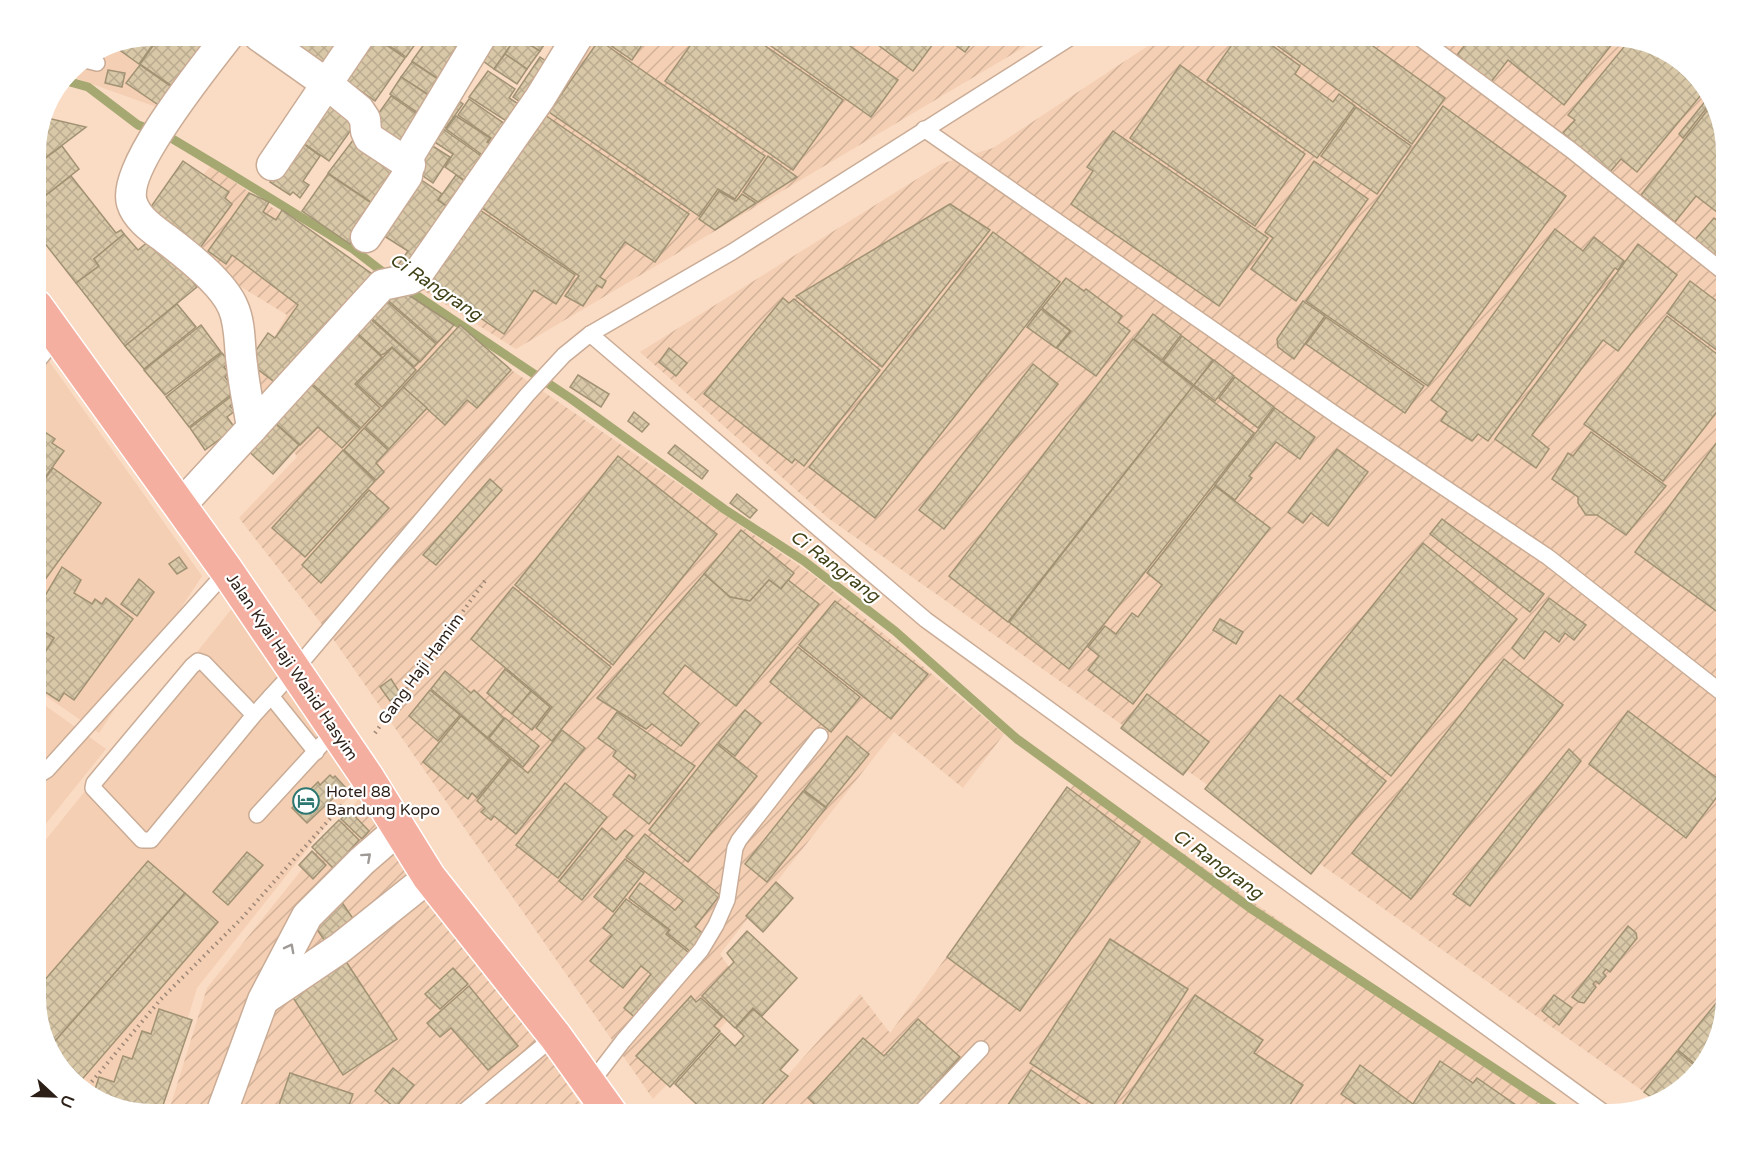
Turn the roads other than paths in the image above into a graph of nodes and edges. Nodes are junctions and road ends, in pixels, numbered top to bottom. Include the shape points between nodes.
1 (220, 46) edge
2 (273, 46) edge
3 (353, 46) edge
4 (475, 46) edge
5 (572, 46) edge
6 (1057, 46) edge
7 (1431, 46) edge
8 (327, 84) junction
9 (924, 129) junction
10 (272, 165) dead end
11 (410, 165) junction
12 (366, 237) dead end
13 (1716, 266) edge
14 (47, 322) edge
15 (590, 334) junction
16 (57, 336) junction
17 (47, 349) edge
18 (252, 428) junction
19 (181, 505) junction
20 (227, 571) junction
21 (294, 671) junction
22 (1716, 688) edge
23 (271, 696) junction
24 (254, 715) junction
25 (820, 736) dead end
26 (326, 741) junction
27 (47, 770) edge
28 (257, 815) dead end
29 (399, 829) junction
30 (429, 878) junction
31 (263, 1000) junction
32 (555, 1036) junction
33 (981, 1049) dead end
34 (590, 1084) junction
35 (225, 1104) edge
36 (473, 1104) edge
37 (604, 1104) edge
38 (929, 1104) edge
39 (1592, 1104) edge

1 - 18 street via 150,143 131,202 149,226 212,278 233,305
2 - 8 street
3 - 8 street
4 - 11 street via 410,154
5 - 18 street via 417,275 382,285
6 - 9 lane
7 - 13 lane via 1571,150
8 - 10 street
8 - 11 street via 359,110 369,138
9 - 15 lane via 732,252
9 - 22 lane via 1329,411 1548,557
11 - 12 street via 407,176
14 - 16 main road, Jalan Kyai Haji Wahid Hasyim
15 - 21 lane via 527,395
15 - 39 lane via 926,620
16 - 17 lane
16 - 19 main road, Jalan Kyai Haji Wahid Hasyim
18 - 19 street
19 - 20 main road, Jalan Kyai Haji Wahid Hasyim
20 - 21 main road, Jalan Kyai Haji Wahid Hasyim
20 - 27 lane
21 - 23 lane
21 - 26 main road, Jalan Kyai Haji Wahid Hasyim
23 - 24 lane
23 - 26 lane
24 - 24 lane via 151,840 142,840 93,788 198,661
25 - 34 lane via 738,840 727,900 701,950
26 - 28 lane
26 - 29 main road, Jalan Kyai Haji Wahid Hasyim via 361,769
29 - 30 main road, Jalan Kyai Haji Wahid Hasyim
31 -> 29 street via 307,916
30 - 31 street via 340,948
30 - 32 main road, Jalan Kyai Haji Wahid Hasyim
31 - 35 street
32 - 34 main road, Jalan Kyai Haji Wahid Hasyim
32 - 36 lane
33 - 38 lane
34 - 37 main road, Jalan Kyai Haji Wahid Hasyim

